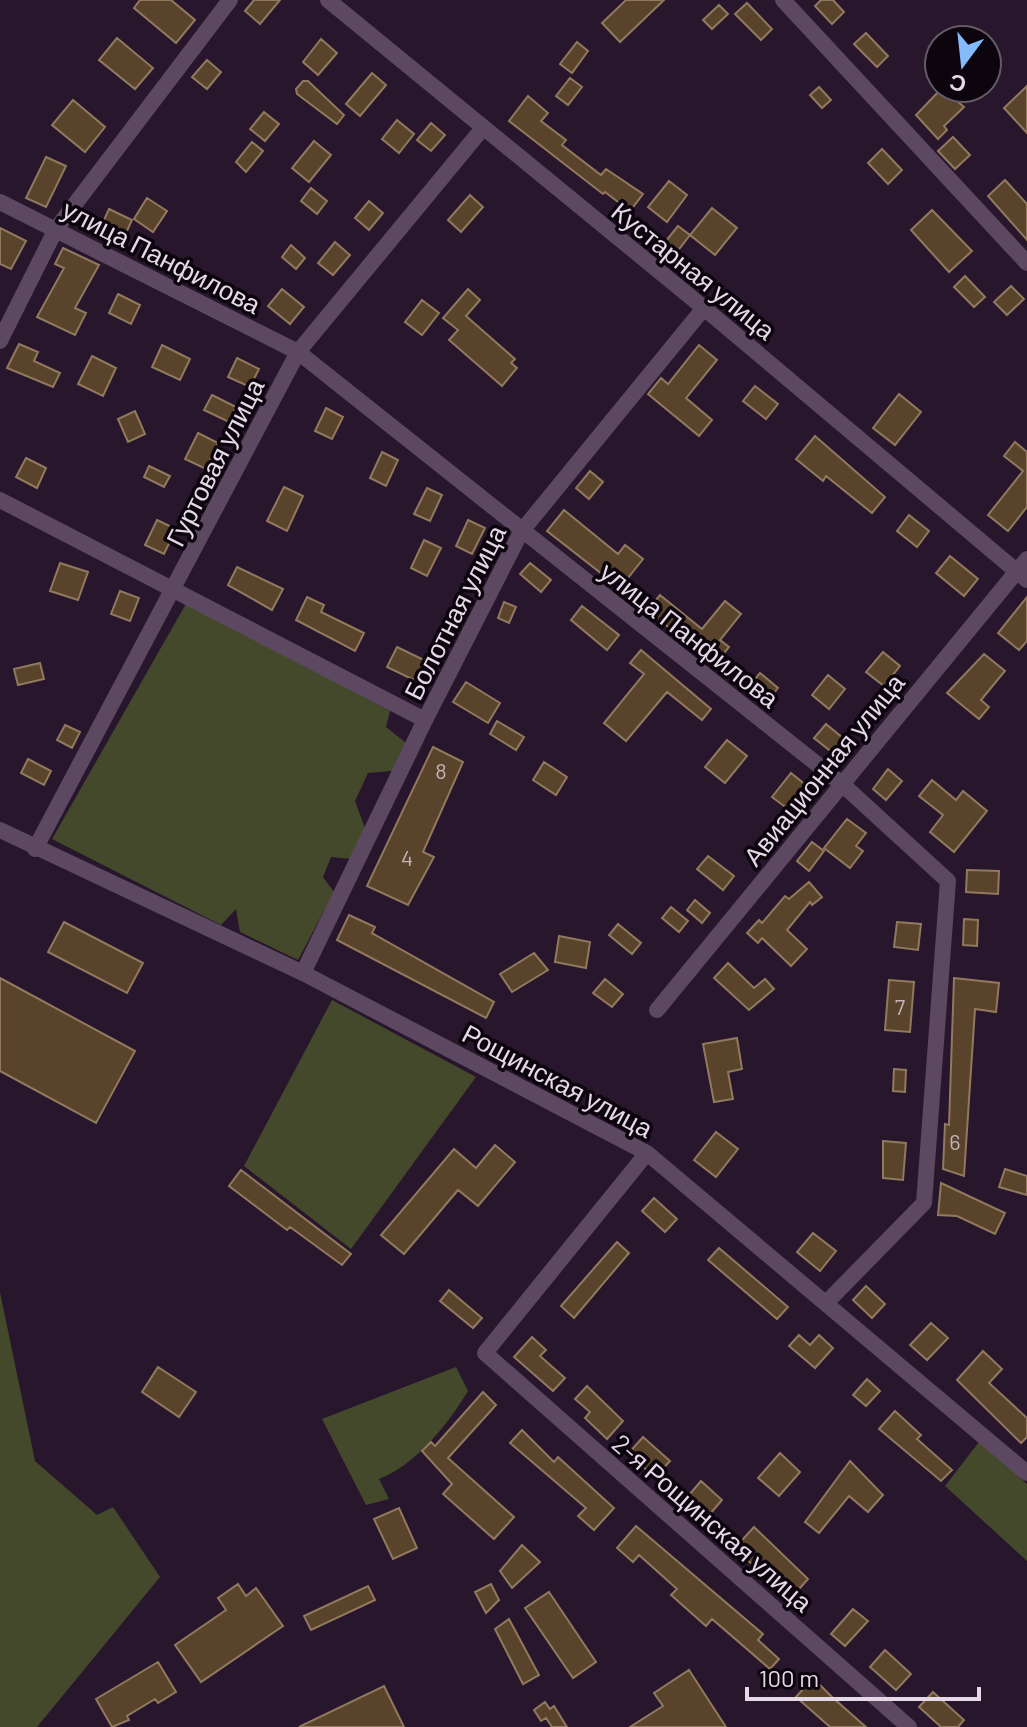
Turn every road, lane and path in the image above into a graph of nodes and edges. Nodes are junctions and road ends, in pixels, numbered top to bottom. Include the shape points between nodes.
1 (230, 0) edge
2 (328, 0) edge
3 (783, 0) edge
4 (483, 128) junction
5 (0, 202) edge
6 (56, 229) junction
7 (1027, 263) edge
8 (704, 308) junction
9 (0, 341) edge
10 (298, 352) junction
11 (0, 500) edge
12 (521, 532) junction
13 (1023, 570) edge
14 (174, 591) junction
15 (425, 720) junction
16 (842, 784) junction
17 (0, 830) edge
18 (35, 849) junction
19 (303, 973) junction
20 (657, 1010) dead end
21 (647, 1153) junction
22 (827, 1302) junction
23 (1027, 1473) edge
24 (909, 1727) edge

1 - 6 street
2 - 4 street, Кустарная улица
3 - 7 street
4 - 8 street, Кустарная улица
4 - 10 street, Гуртовая улица
5 - 6 street, улица Панфилова
6 - 9 street
6 - 10 street, улица Панфилова
8 - 12 street, Болотная улица
8 - 13 street, Кустарная улица
10 - 12 street, улица Панфилова
10 - 14 street, Гуртовая улица
11 - 14 street
12 - 15 street, Болотная улица
12 - 16 street, улица Панфилова
13 - 16 street, Авиационная улица
14 - 15 street
14 - 18 street, Гуртовая улица
15 - 19 street, Болотная улица
16 - 20 street, Авиационная улица
16 - 22 street, улица Панфилова via 948,881 924,1203
17 - 18 street, Рощинская улица
18 - 19 street, Рощинская улица
19 - 21 street, Рощинская улица
21 - 22 street, Рощинская улица
21 - 24 street, 2-я Рощинская улица via 485,1353
22 - 23 street, Рощинская улица

